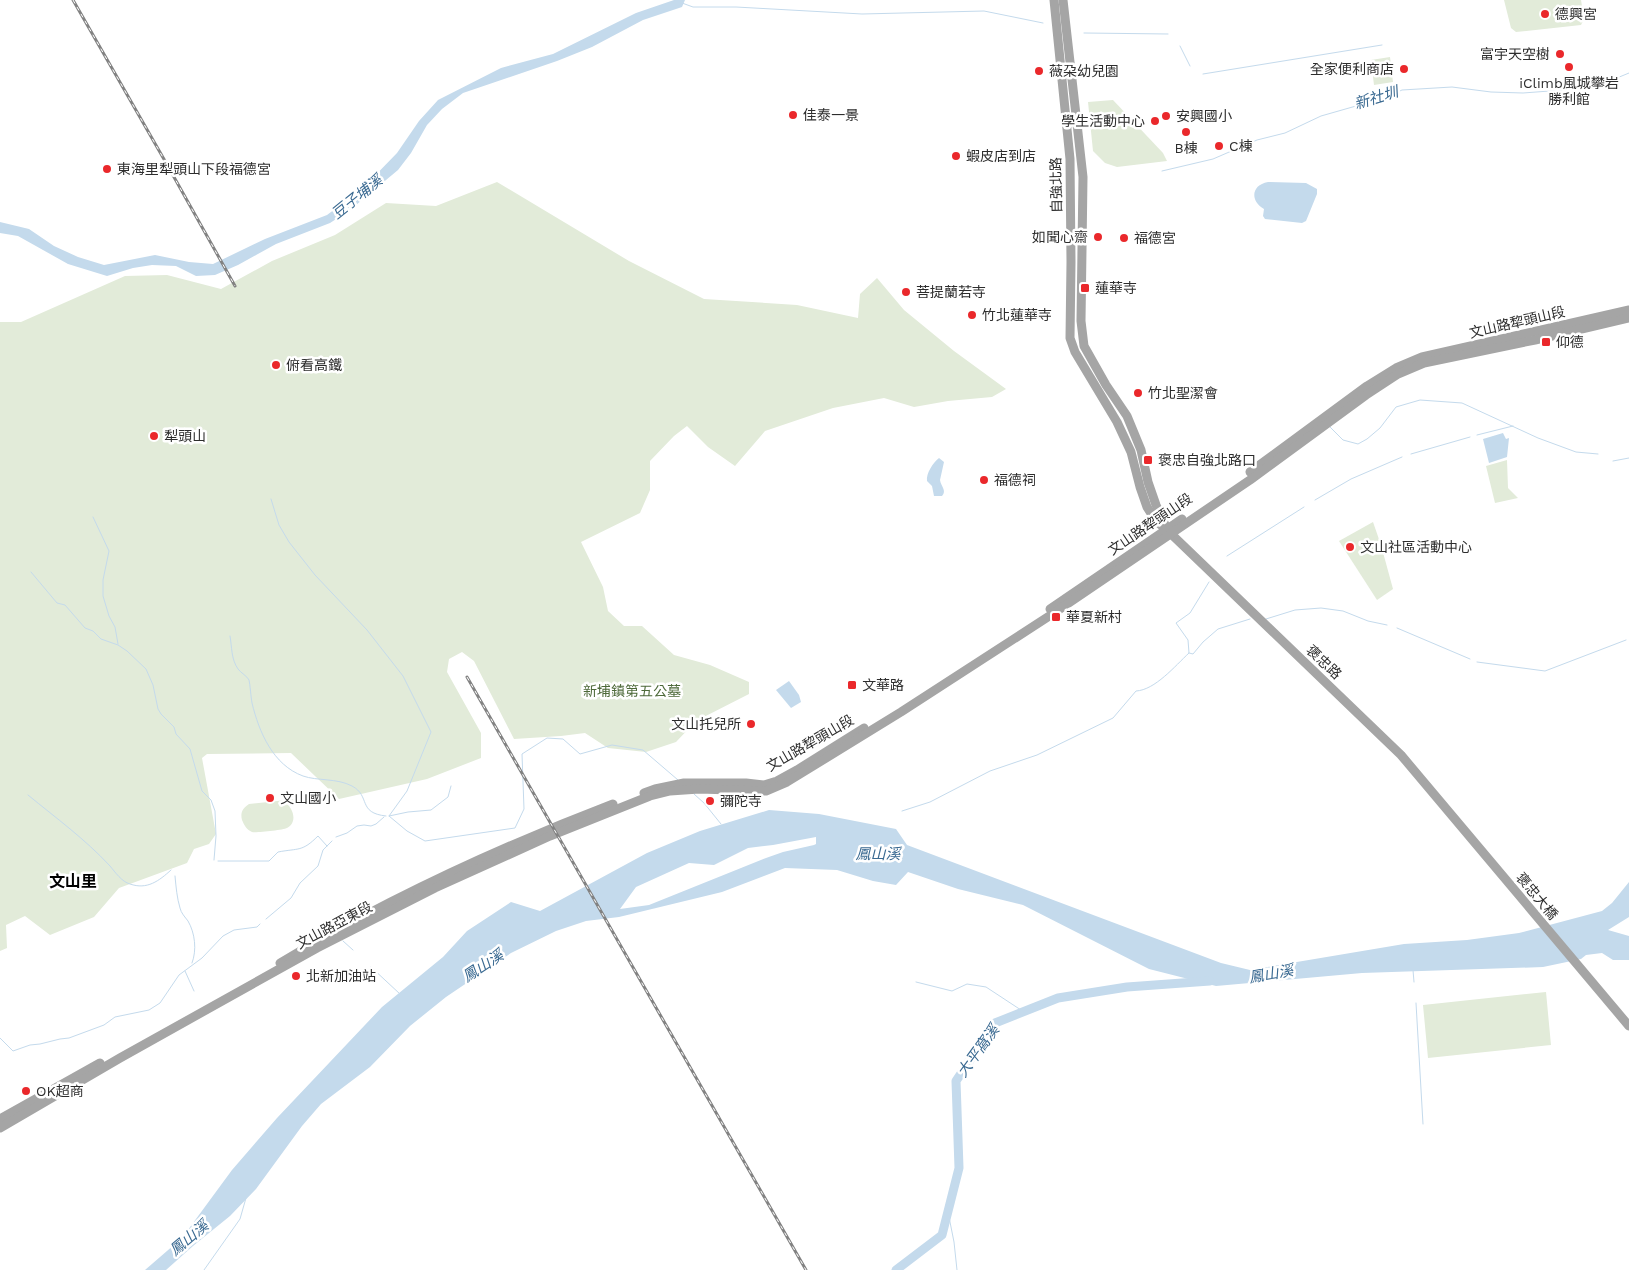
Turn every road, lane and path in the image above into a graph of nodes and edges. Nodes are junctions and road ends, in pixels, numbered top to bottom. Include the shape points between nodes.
1 (1054, 0) edge
2 (1063, 0) edge
3 (1629, 310) edge
4 (1629, 318) edge
5 (1093, 361) joint
6 (1083, 367) joint
7 (1169, 532) junction
8 (698, 786) junction
9 (1456, 821) joint
10 (1629, 1026) edge
11 (0, 1119) edge
12 (0, 1128) edge

1 - 6 main road, 自強北路 via 1070,159 1070,338
2 - 5 main road, 自強北路 via 1083,177 1081,330 1084,346
3 - 7 main road, 文山路犂頭山段 via 1408,362 1368,386
4 - 7 main road, 文山路犂頭山段 via 1424,363 1398,374
5 - 7 main road, 褒忠路 via 1126,416 1141,450 1156,505
6 - 7 main road, 褒忠路 via 1117,422 1131,452 1147,507
7 - 8 main road, 文山路犂頭山段 via 797,770 764,785
7 - 9 main road, 褒忠路 via 1379,732
8 - 11 main road, 文山路亞東段 via 684,783 655,789 488,855 328,935
8 - 12 main road, 文山路亞東段 via 650,796 550,836 435,888 317,948
9 - 10 main road, 褒忠大橋

